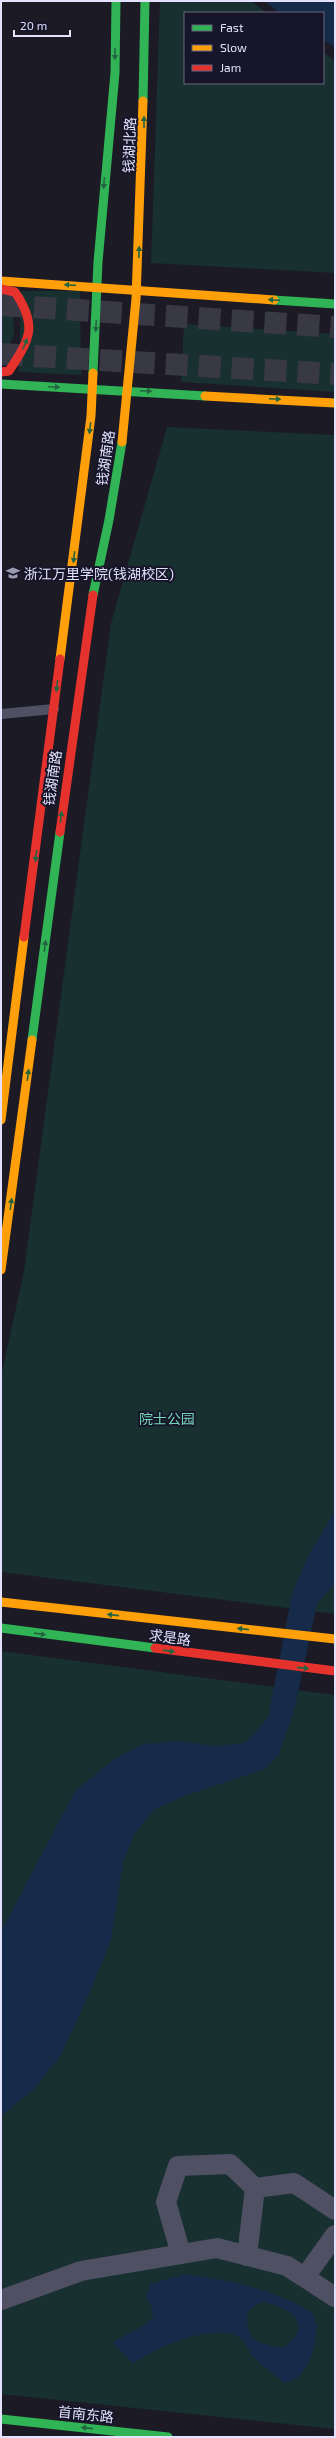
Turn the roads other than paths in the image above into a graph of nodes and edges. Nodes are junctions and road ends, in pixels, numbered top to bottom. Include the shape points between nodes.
1 (116, 1) edge
2 (145, 1) edge
3 (1, 281) edge
4 (98, 287) junction
5 (1, 289) edge
6 (137, 291) junction
7 (335, 304) edge
8 (1, 372) edge
9 (1, 384) edge
10 (93, 389) junction
11 (127, 390) junction
12 (335, 403) edge
13 (54, 709) junction
14 (1, 714) edge
15 (1, 1120) edge
16 (1, 1270) edge
17 (1, 1602) edge
18 (1, 1628) edge
19 (334, 1639) edge
20 (333, 1671) edge
21 (255, 2188) junction
22 (335, 2210) edge
23 (335, 2236) edge
24 (181, 2254) junction
25 (247, 2256) junction
26 (305, 2277) junction
27 (335, 2297) edge
28 (1, 2300) edge
29 (1, 2419) edge
30 (168, 2437) edge

1 -> 4 main road, 钱湖北路 via 115,73
6 -> 2 main road, 钱湖北路 via 144,135
4 -> 3 main road
4 - 6 main road
4 -> 10 main road, 钱湖南路
8 -> 5 main road via 9,371 22,352 29,330 28,314 15,292
7 -> 6 main road
6 - 11 main road, 钱湖南路
9 -> 10 main road
10 - 11 main road
10 -> 13 main road, 钱湖南路
11 -> 12 main road
16 -> 11 main road, 钱湖南路 via 93,592 109,532
13 - 14 lane
13 -> 15 main road, 钱湖南路
19 -> 17 main road, 求是路
18 -> 20 main road, 求是路
21 - 22 street via 294,2183
21 - 24 street via 230,2164 178,2166 166,2202
21 - 25 street
23 - 26 street
24 - 25 street via 218,2248
24 - 28 street via 81,2272
25 - 26 street via 287,2266
26 - 27 street
30 -> 29 main road, 首南东路

